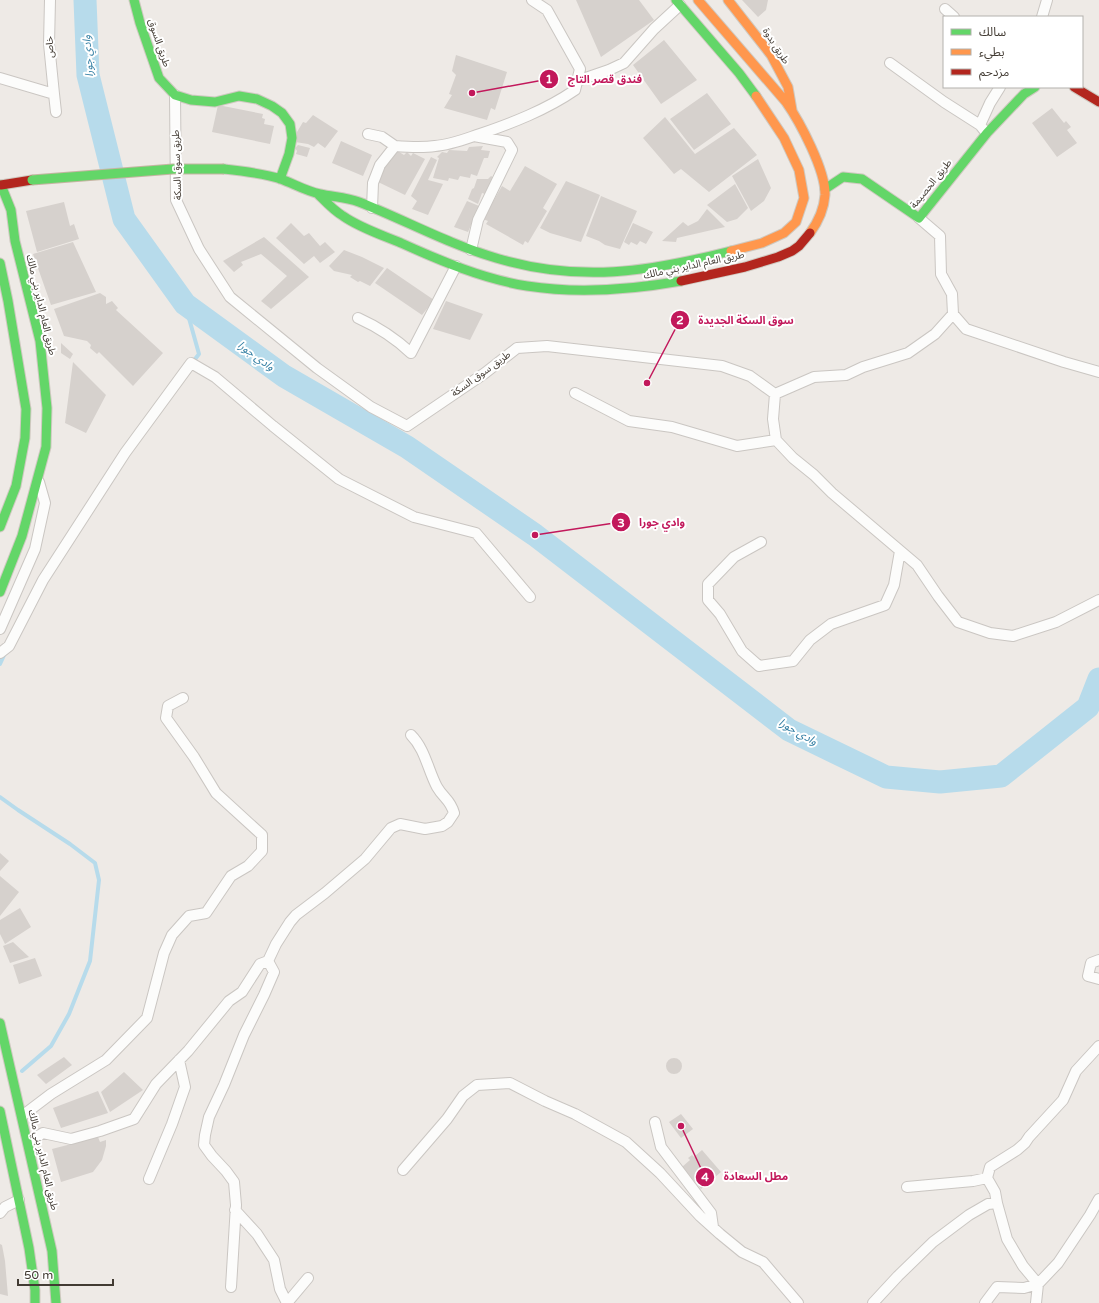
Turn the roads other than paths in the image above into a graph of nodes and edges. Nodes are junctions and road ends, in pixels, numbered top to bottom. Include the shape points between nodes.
1 (50, 0) edge
2 (134, 0) edge
3 (532, 0) edge
4 (698, 0) edge
5 (728, 0) edge
6 (1047, 0) edge
7 (678, 2) edge
8 (945, 9) dead end
9 (953, 16) edge
10 (1042, 16) edge
11 (890, 63) dead end
12 (0, 78) edge
13 (577, 81) junction
14 (999, 88) edge
15 (1033, 88) edge
16 (1076, 88) edge
17 (54, 94) junction
18 (175, 95) junction
19 (1099, 102) edge
20 (792, 111) junction
21 (56, 112) dead end
22 (983, 129) junction
23 (368, 134) dead end
24 (473, 136) junction
25 (395, 146) junction
26 (280, 179) junction
27 (1, 187) edge
28 (814, 192) junction
29 (318, 194) junction
30 (372, 208) junction
31 (919, 218) junction
32 (471, 250) junction
33 (0, 263) edge
34 (456, 266) junction
35 (953, 314) junction
36 (358, 318) dead end
37 (1099, 372) edge
38 (575, 393) dead end
39 (774, 394) junction
40 (776, 440) junction
41 (38, 478) junction
42 (0, 527) edge
43 (761, 542) dead end
44 (900, 551) junction
45 (0, 592) edge
46 (530, 598) dead end
47 (1099, 600) edge
48 (0, 629) edge
49 (0, 653) edge
50 (183, 698) dead end
51 (411, 735) dead end
52 (1099, 960) edge
53 (268, 961) junction
54 (1099, 979) edge
55 (0, 1023) edge
56 (1099, 1046) edge
57 (179, 1060) junction
58 (0, 1111) edge
59 (22, 1116) junction
60 (654, 1122) dead end
61 (28, 1142) junction
62 (402, 1170) dead end
63 (987, 1178) junction
64 (149, 1179) dead end
65 (907, 1186) dead end
66 (1099, 1198) edge
67 (19, 1200) junction
68 (997, 1203) junction
69 (235, 1210) junction
70 (0, 1213) edge
71 (713, 1227) junction
72 (308, 1278) dead end
73 (1038, 1284) junction
74 (231, 1287) dead end
75 (35, 1303) edge
76 (56, 1303) edge
77 (798, 1303) edge
78 (873, 1303) edge
79 (985, 1303) edge
80 (1036, 1303) edge

1 - 17 street, خاص via 49,44
2 - 18 main road, طريق السوق via 159,78
3 - 13 street via 547,10 567,45 580,69
4 - 20 main road, طريق العام الداير بني مالك
5 - 20 main road, طريق بدوة via 771,56 788,87
6 - 10 street
7 - 13 street via 624,63
7 - 28 main road, طريق العام الداير بني مالك via 724,55 773,118
8 - 9 street
11 - 22 street
12 - 17 street
13 - 24 street via 575,90 561,100
14 - 22 street via 990,103
15 - 22 main road, طريق الحصيمة
16 - 19 main road
17 - 21 street, خاص
18 - 26 main road via 191,100 215,102 245,97 272,106 282,113 290,124 292,138
18 - 39 street, طريق سوق السكة via 176,200 199,250 230,298 317,368 371,407 407,426 517,348 547,346 722,366 750,376
20 - 28 main road, طريق العام الداير بني مالك via 809,144
22 - 31 main road, طريق الحصيمة
23 - 25 street via 382,137
24 - 25 street via 436,146
24 - 32 street via 508,142 512,150 478,220
25 - 30 street via 380,165 373,183
26 - 27 main road, طريق العام الداير بني مالك, bridge via 224,169 173,169 32,180
26 - 29 main road, طريق العام الداير بني مالك
27 - 41 main road, طريق العام الداير بني مالك via 11,210 15,241 40,342 47,408 46,447
28 - 31 main road, طريق الحصيمة via 843,177 862,180
28 - 32 main road, طريق العام الداير بني مالك via 796,222 769,241 659,268 597,273 547,270 496,259
28 - 34 main road, طريق العام الداير بني مالك via 824,202 818,220 806,239 792,251 760,263 671,283 616,290 551,289 526,286
29 - 30 main road, طريق العام الداير بني مالك via 348,198
29 - 34 main road, طريق العام الداير بني مالك via 339,214
30 - 32 main road, طريق العام الداير بني مالك via 418,230
31 - 35 street via 940,236 940,274 952,294
33 - 42 main road via 26,408 25,438 16,486
34 - 36 street via 411,353 376,326
35 - 37 street via 966,328
35 - 39 street via 935,334 908,353 846,375 814,377
38 - 40 street via 629,421 672,427 737,446
39 - 40 street via 773,419
40 - 44 street via 832,494
41 - 45 main road, طريق العام الداير بني مالك via 22,536
41 - 48 street via 45,503 36,549
43 - 44 street via 734,557 708,584 708,600 720,614 742,651 759,666 793,661 810,640 832,624 885,605 894,585
44 - 47 street via 917,565 958,622 990,633 1012,636 1056,622
46 - 49 street via 476,533 414,517 339,479 215,377 191,363 121,460 43,580 9,646
50 - 59 street via 168,706 166,718 216,793 262,835 262,851 248,866 231,876 206,913 189,916 172,936 164,953 147,1018 106,1060 51,1094
51 - 53 street via 419,742 431,776 438,789 451,803 454,813 442,826 425,829 400,824 392,828 365,859 290,922
52 - 54 street via 1091,963 1088,976
53 - 57 street via 260,964 242,992 229,1001
53 - 69 street via 274,972 209,1117 205,1134 204,1145 234,1182
55 - 59 main road, طريق العام الداير بني مالك
56 - 63 street via 1076,1071 1063,1100 1025,1143 990,1167
57 - 61 street via 156,1084 134,1119 71,1139 43,1133
57 - 64 street via 185,1087
58 - 67 main road
59 - 61 main road, طريق العام الداير بني مالك
60 - 71 street via 661,1147 711,1213
61 - 76 main road, طريق العام الداير بني مالك via 52,1251
62 - 71 street via 464,1096 477,1085 510,1083 576,1114 626,1142
63 - 65 street
63 - 68 street via 995,1192
66 - 73 street via 1058,1263
67 - 70 street via 5,1207
67 - 75 main road via 29,1248
68 - 73 street via 1007,1239 1023,1266
68 - 78 street via 988,1204 969,1215 934,1242
69 - 72 street via 257,1234 274,1260 280,1289 287,1303
69 - 74 street
71 - 77 street via 742,1252 762,1262
73 - 79 street via 1024,1288 997,1286
73 - 80 street

